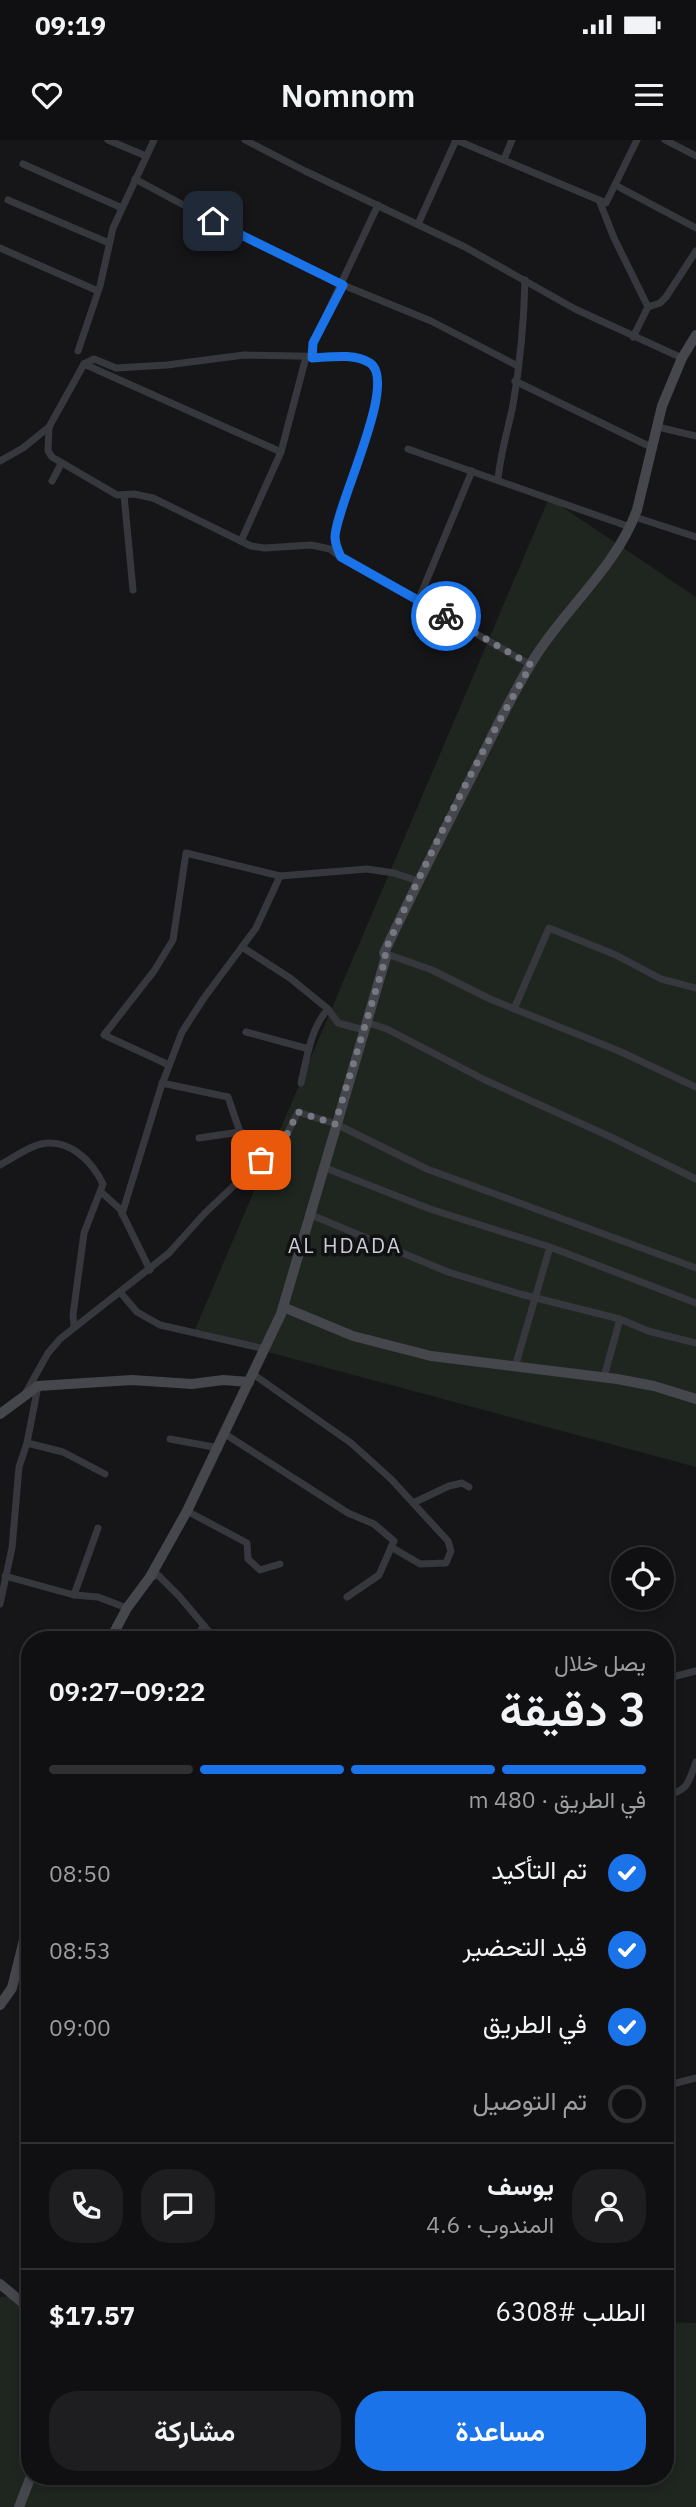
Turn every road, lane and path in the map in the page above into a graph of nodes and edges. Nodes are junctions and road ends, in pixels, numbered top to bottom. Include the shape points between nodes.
1 (108, 140) edge
2 (154, 140) edge
3 (245, 140) edge
4 (456, 140) edge
5 (512, 140) edge
6 (637, 140) edge
7 (665, 140) edge
8 (146, 156) junction
9 (696, 156) edge
10 (503, 159) junction
11 (23, 164) dead end
12 (135, 179) junction
13 (615, 185) junction
14 (8, 200) dead end
15 (599, 200) junction
16 (378, 205) junction
17 (122, 208) junction
18 (418, 224) junction
19 (696, 228) edge
20 (109, 243) junction
21 (0, 248) edge
22 (696, 251) edge
23 (525, 280) junction
24 (343, 285) junction
25 (98, 291) junction
26 (648, 307) junction
27 (696, 335) edge
28 (633, 337) junction
29 (696, 348) edge
30 (78, 351) dead end
31 (683, 356) junction
32 (309, 358) junction
33 (84, 364) junction
34 (518, 366) junction
35 (514, 381) junction
36 (658, 427) junction
37 (49, 428) junction
38 (696, 436) edge
39 (653, 448) junction
40 (408, 449) dead end
41 (281, 452) junction
42 (0, 461) edge
43 (61, 464) junction
44 (472, 471) junction
45 (498, 480) junction
46 (52, 481) dead end
47 (124, 495) junction
48 (632, 522) junction
49 (696, 537) edge
50 (241, 541) junction
51 (341, 557) junction
52 (134, 590) dead end
53 (418, 601) junction
54 (531, 665) junction
55 (280, 876) junction
56 (418, 881) junction
57 (242, 947) junction
58 (384, 953) junction
59 (696, 988) edge
60 (328, 1009) junction
61 (514, 1009) junction
62 (365, 1026) junction
63 (246, 1032) dead end
64 (309, 1049) junction
65 (169, 1065) junction
66 (162, 1083) junction
67 (301, 1083) dead end
68 (696, 1087) edge
69 (335, 1124) junction
70 (240, 1132) junction
71 (199, 1138) dead end
72 (275, 1143) junction
73 (0, 1165) edge
74 (323, 1167) junction
75 (696, 1179) edge
76 (101, 1192) junction
77 (122, 1214) junction
78 (309, 1214) junction
79 (550, 1247) junction
80 (696, 1268) edge
81 (150, 1270) junction
82 (120, 1293) junction
83 (534, 1297) junction
84 (696, 1303) edge
85 (283, 1307) junction
86 (620, 1319) junction
87 (74, 1326) junction
88 (696, 1343) edge
89 (265, 1349) junction
90 (515, 1367) junction
91 (604, 1377) junction
92 (251, 1378) junction
93 (38, 1386) junction
94 (25, 1395) junction
95 (696, 1399) edge
96 (0, 1414) edge
97 (225, 1434) junction
98 (170, 1439) dead end
99 (27, 1443) junction
100 (219, 1448) junction
101 (105, 1474) dead end
102 (469, 1487) dead end
103 (413, 1503) junction
104 (187, 1511) junction
105 (98, 1528) dead end
106 (391, 1547) junction
107 (280, 1564) dead end
108 (5, 1576) junction
109 (150, 1577) junction
110 (74, 1595) junction
111 (346, 1597) dead end
112 (0, 1604) edge
113 (127, 1608) junction
114 (204, 1626) junction
115 (115, 1631) edge
116 (200, 1631) edge
117 (208, 1631) edge
118 (696, 1671) edge
119 (674, 1677) edge
120 (696, 1762) edge
121 (687, 1787) junction
122 (696, 1791) edge
123 (674, 1794) edge
124 (21, 1952) edge
125 (0, 2005) edge
126 (696, 2078) edge
127 (674, 2084) edge
128 (0, 2284) edge
129 (21, 2302) edge
130 (28, 2485) edge
131 (19, 2507) edge

1 - 8 street
2 - 8 street
3 - 16 street
4 - 10 street
4 - 18 street
5 - 10 street
6 - 13 street
7 - 9 street
8 - 12 street
10 - 15 street
11 - 17 street
12 - 17 street
12 - 24 street
13 - 15 street via 606,203
13 - 19 street
14 - 20 street
15 - 26 street
16 - 18 street
16 - 24 street
17 - 20 street
18 - 23 street
20 - 25 street
21 - 25 street
22 - 26 street via 666,297
23 - 28 street
23 - 34 street
24 - 32 street
24 - 34 street via 430,321
25 - 30 street
26 - 28 street
27 - 31 main road
28 - 31 street
29 - 31 street
31 - 36 main road
32 - 33 street via 244,355 116,368 94,359
32 - 41 street
32 - 51 street via 357,358 373,365 377,374 374,410 335,530
33 - 37 street
33 - 41 street
34 - 35 street
35 - 39 street
35 - 45 street
36 - 38 street
36 - 39 main road
37 - 42 street
37 - 43 street via 48,451
39 - 48 main road
40 - 44 street
41 - 50 street
43 - 46 street
43 - 47 street
44 - 45 street
44 - 53 street
45 - 48 street
47 - 50 street via 153,498
47 - 52 street
48 - 49 street
48 - 54 main road
50 - 51 street via 257,548 318,545
51 - 53 street
53 - 54 street
54 - 56 main road
55 - 56 street via 367,869
55 - 57 street via 260,921
55 - 65 street via 186,853 173,940 104,1035
56 - 58 main road
57 - 60 street
57 - 65 street via 189,1019
58 - 61 street
58 - 62 main road
59 - 61 street via 661,979 549,928
60 - 62 street via 338,1023
60 - 64 street via 318,1020
61 - 68 street
62 - 69 main road
62 - 75 street via 387,1029
63 - 64 street
64 - 67 street
65 - 66 street
66 - 70 street via 228,1097
66 - 77 street
69 - 72 street via 298,1112 286,1136
69 - 74 main road
69 - 80 street via 427,1169
70 - 71 street
70 - 72 street
72 - 81 street
73 - 76 street via 40,1144 63,1145 95,1167 103,1184
74 - 78 main road
74 - 79 street via 430,1209
76 - 77 street
76 - 87 street via 84,1233
77 - 81 street
78 - 83 street via 448,1272
78 - 85 main road
79 - 83 street
79 - 84 street
81 - 82 street
82 - 87 street
82 - 89 street via 137,1312 160,1325
83 - 86 street
83 - 90 street
85 - 89 main road
85 - 90 main road via 369,1341 431,1356
86 - 88 street
86 - 91 street
87 - 94 street via 48,1353
89 - 92 main road
90 - 91 main road
91 - 95 main road
92 - 93 main road via 192,1384 132,1380
92 - 97 main road
92 - 103 street via 351,1443
93 - 94 main road
93 - 99 street
94 - 96 main road
97 - 100 main road
97 - 106 street via 348,1513 374,1524 394,1541
98 - 100 street
99 - 101 street via 63,1452
99 - 108 street via 19,1467
100 - 104 main road
102 - 103 street via 462,1483 449,1486
103 - 106 street via 448,1541 451,1551 446,1563 420,1564
104 - 107 street via 247,1543 248,1559 261,1570
104 - 109 main road
105 - 110 street
106 - 111 street via 379,1575
108 - 110 street
108 - 112 street
109 - 113 main road
109 - 114 street via 158,1575
110 - 113 street via 98,1597
113 - 115 main road
114 - 116 street
114 - 117 street
118 - 119 street
120 - 121 street
121 - 122 street
121 - 123 street
124 - 125 main road via 12,1988
126 - 127 street
128 - 129 main road
130 - 131 main road

